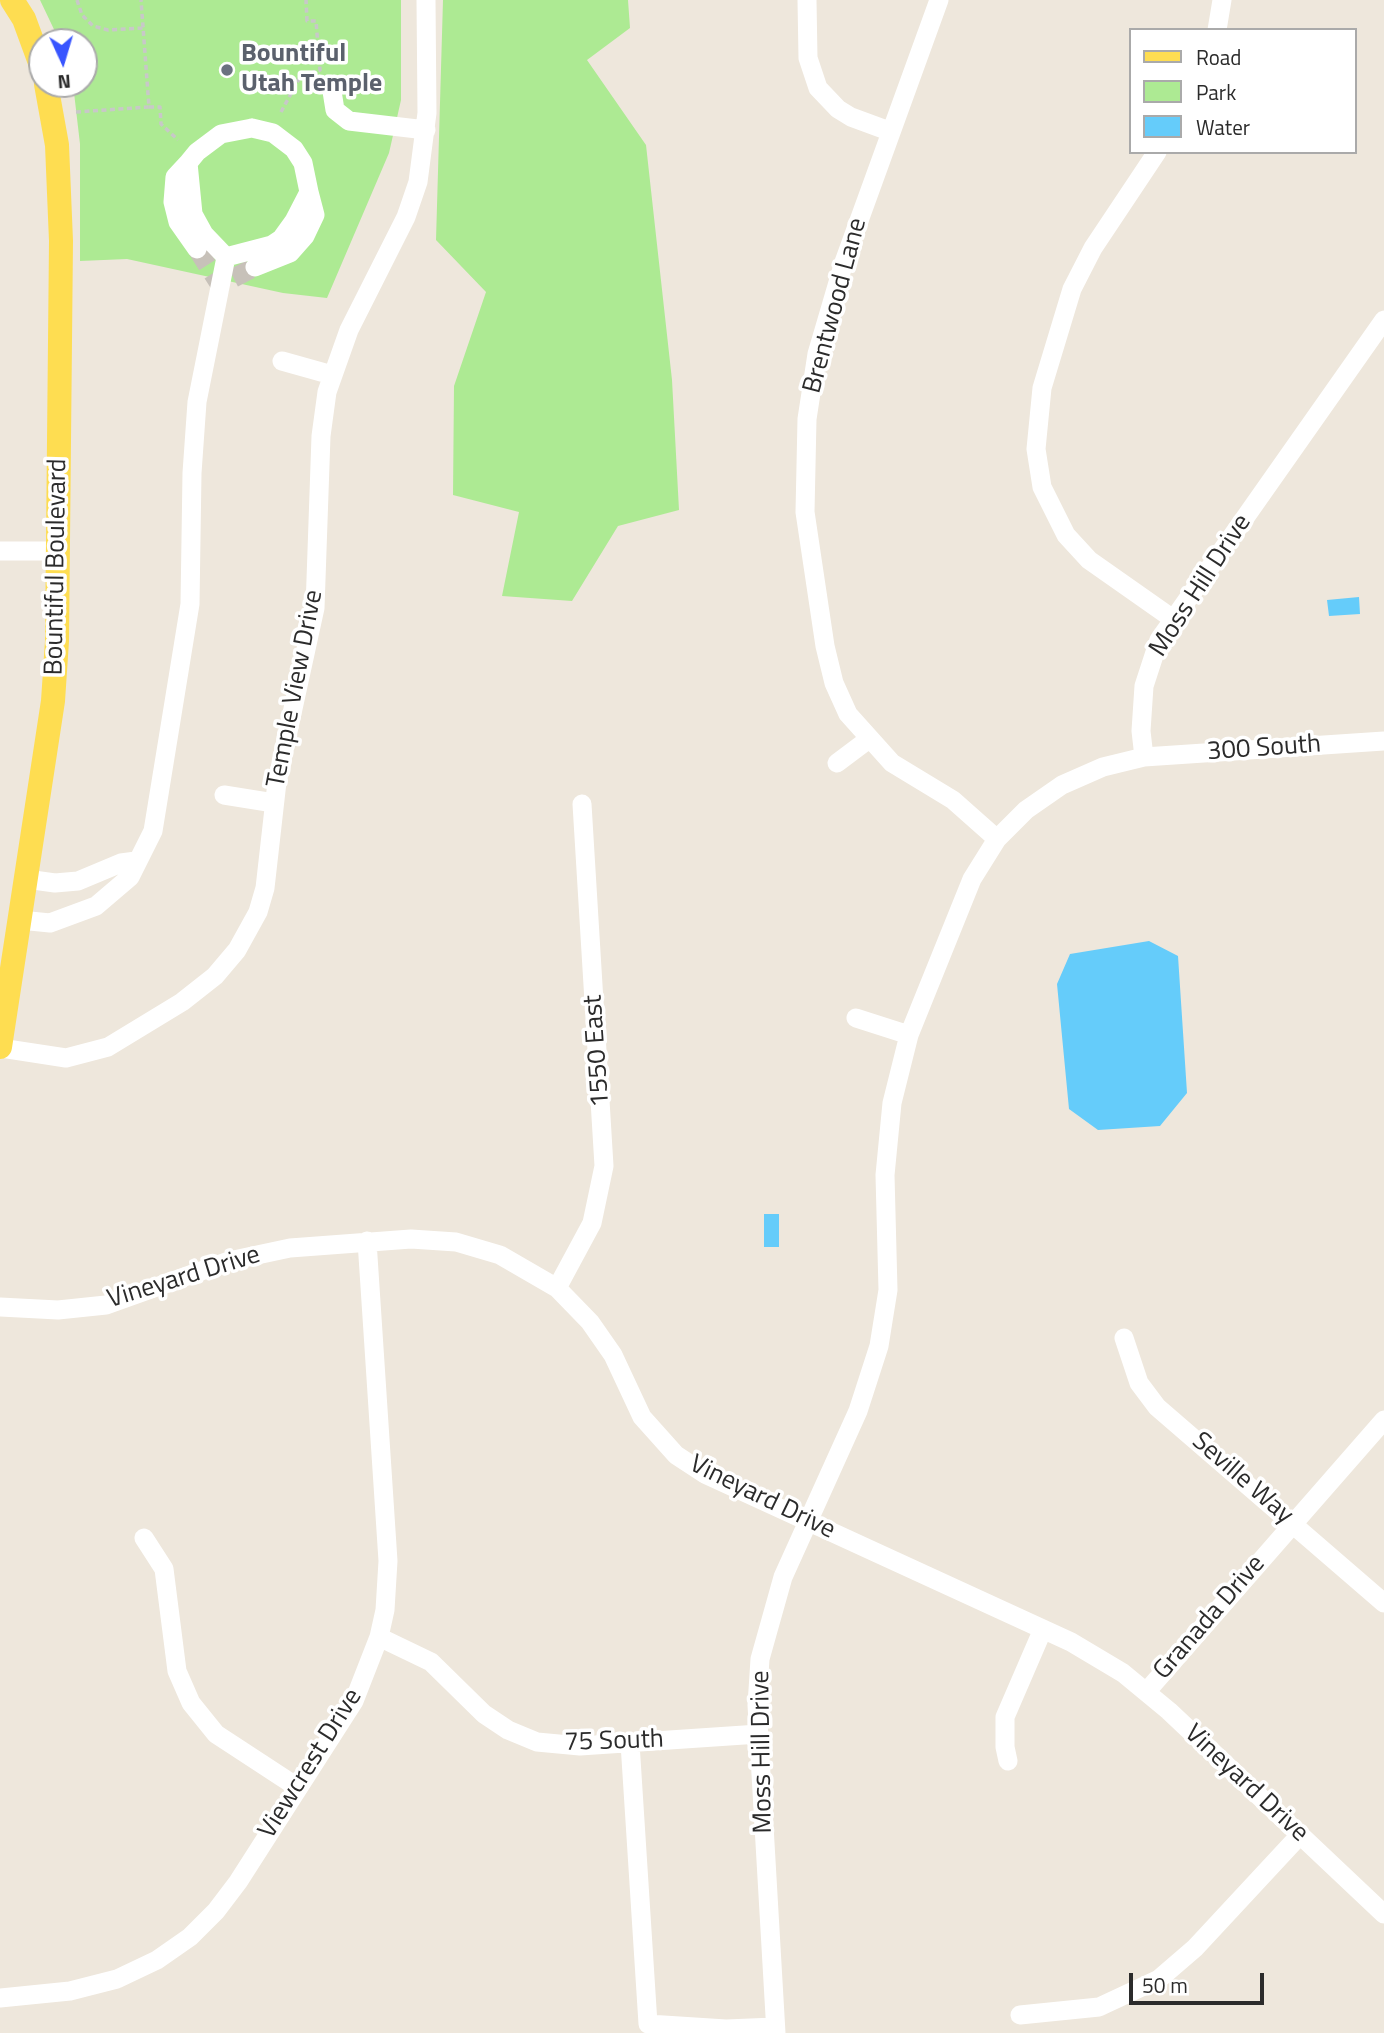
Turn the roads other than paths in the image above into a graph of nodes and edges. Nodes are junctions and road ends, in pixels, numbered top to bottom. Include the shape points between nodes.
1 (12, 0) edge
2 (426, 0) edge
3 (807, 0) edge
4 (939, 0) edge
5 (1222, 0) edge
6 (1217, 28) edge
7 (28, 30) edge
8 (331, 85) dead end
9 (49, 98) edge
10 (426, 130) junction
11 (890, 131) junction
12 (1156, 154) edge
13 (188, 163) junction
14 (309, 192) junction
15 (197, 249) tunnel mouth
16 (226, 257) junction
17 (256, 267) tunnel mouth
18 (1384, 320) edge
19 (282, 361) dead end
20 (332, 375) junction
21 (0, 551) edge
22 (58, 551) junction
23 (1173, 619) junction
24 (869, 739) junction
25 (1384, 741) edge
26 (1144, 757) junction
27 (838, 763) dead end
28 (224, 795) dead end
29 (274, 803) junction
30 (582, 804) dead end
31 (997, 839) junction
32 (136, 861) junction
33 (26, 879) junction
34 (20, 920) junction
35 (856, 1018) dead end
36 (909, 1035) junction
37 (0, 1047) edge
38 (366, 1241) junction
39 (557, 1288) junction
40 (0, 1307) edge
41 (1124, 1338) dead end
42 (1384, 1420) edge
43 (808, 1521) junction
44 (1292, 1523) junction
45 (144, 1538) dead end
46 (1384, 1603) edge
47 (1043, 1629) junction
48 (379, 1637) junction
49 (1147, 1691) junction
50 (759, 1734) junction
51 (630, 1743) junction
52 (1008, 1761) dead end
53 (297, 1787) junction
54 (1300, 1835) junction
55 (1384, 1914) edge
56 (0, 1998) edge
57 (1020, 2015) dead end
58 (776, 2030) edge

1 - 7 main road
2 - 10 street, Temple View Drive
3 - 11 street via 807,58 818,88 851,117
4 - 11 street, Brentwood Lane
5 - 6 street
8 - 10 street via 335,110 349,121
9 - 22 main road, Bountiful Boulevard via 57,145 61,241
10 - 20 street, Temple View Drive via 418,182 406,216 355,316
11 - 24 street, Brentwood Lane via 817,354 804,473 807,532 830,664 848,714
12 - 23 street via 1093,248 1072,289 1042,388 1036,449 1042,487 1066,535 1089,560
13 - 14 street via 221,134 252,128 273,133 294,149 303,163
13 - 15 street via 175,177 173,202 178,222
13 - 16 street via 193,214
14 - 16 street via 281,239
14 - 17 street via 315,215 305,236 290,253
16 - 32 street via 197,402 185,646 153,831
18 - 23 street, Moss Hill Drive
19 - 20 street
20 - 29 street, Temple View Drive via 321,436 315,608
21 - 22 street
22 - 33 main road, Bountiful Boulevard via 53,701
23 - 26 street, Moss Hill Drive via 1153,654 1144,686
24 - 27 street
24 - 31 street, Brentwood Lane via 904,771 965,809
25 - 26 street, 300 South
26 - 31 street, Moss Hill Drive via 1103,767 1062,785 1026,810
28 - 29 street
29 - 37 street, Temple View Drive via 258,912 237,950 200,989 94,1053 51,1057
30 - 39 street, 1550 East via 604,1166 592,1223
31 - 36 street, Moss Hill Drive via 972,879
32 - 33 street via 78,881
32 - 34 street via 130,877 96,906 50,923
33 - 34 main road, Bountiful Boulevard
34 - 37 main road, Bountiful Boulevard
35 - 36 street
36 - 43 street, Moss Hill Drive via 888,1130 888,1290 879,1346 858,1411
38 - 39 street, Vineyard Drive via 435,1240 478,1247 520,1264
38 - 40 street, Vineyard Drive via 249,1256 106,1305 58,1310
38 - 48 street, Viewcrest Drive via 388,1561
39 - 43 street, Vineyard Drive via 603,1339 642,1417 663,1443 705,1474
41 - 44 street, Seville Way via 1139,1383 1157,1408
42 - 44 street, Granada Drive
43 - 47 street, Vineyard Drive
43 - 50 street, Moss Hill Drive via 783,1577 765,1636 758,1682
44 - 46 street, Seville Way
44 - 49 street, Granada Drive
45 - 53 street via 156,1552 169,1585 177,1671 191,1703 216,1734
47 - 49 street, Vineyard Drive via 1097,1657
47 - 52 street via 1005,1717
48 - 51 street, 75 South via 431,1662 484,1714 523,1737 566,1746
48 - 53 street, Viewcrest Drive via 354,1702
49 - 54 street, Vineyard Drive
50 - 51 street, 75 South
50 - 58 street, Moss Hill Drive
51 - 58 street via 648,2024
53 - 56 street, Viewcrest Drive via 227,1897 204,1925 174,1949 139,1970 94,1986
54 - 55 street, Vineyard Drive
54 - 57 street via 1195,1948 1159,1979 1099,2007

